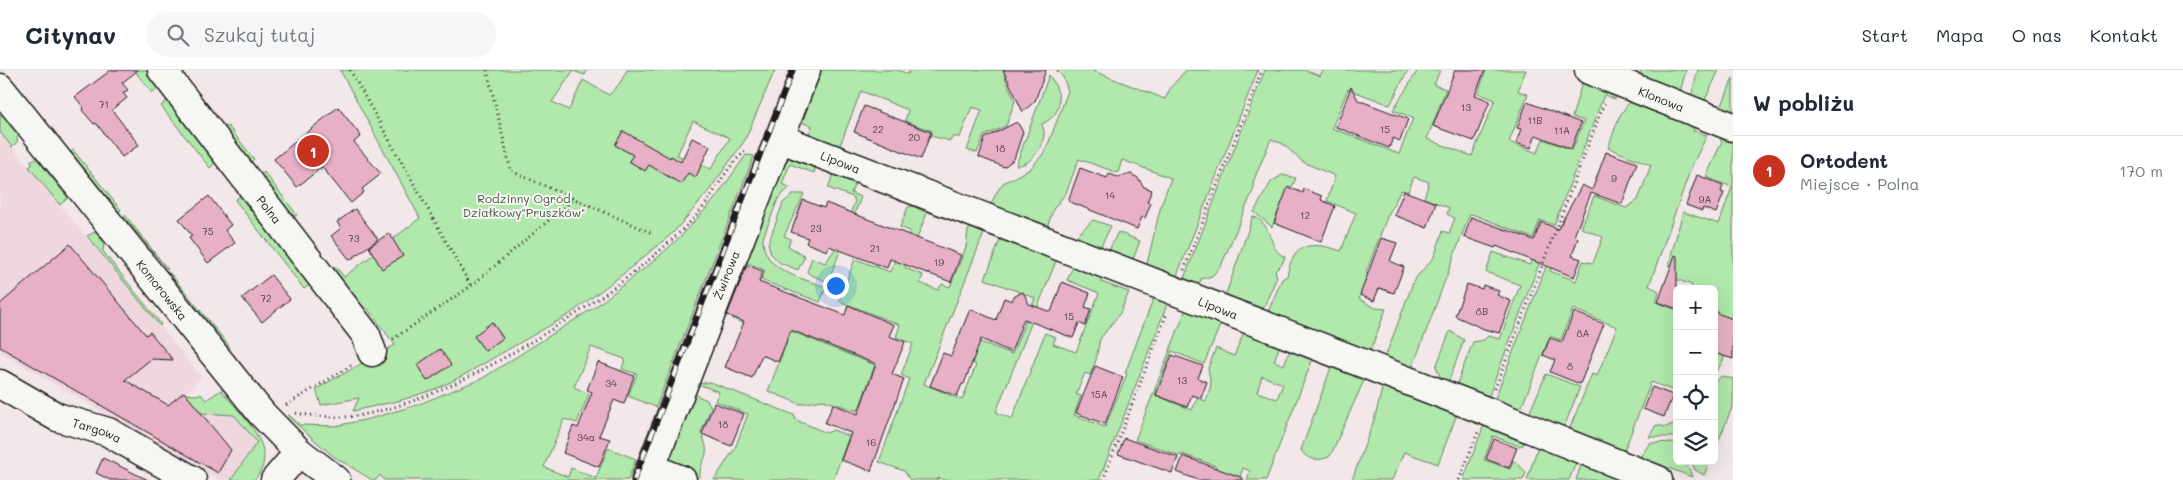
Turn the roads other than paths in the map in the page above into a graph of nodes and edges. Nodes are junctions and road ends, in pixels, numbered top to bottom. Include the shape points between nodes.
1 (162, 70) edge
2 (806, 70) edge
3 (1601, 75) edge
4 (0, 88) edge
5 (1733, 127) edge
6 (777, 144) junction
7 (379, 348) road end
8 (0, 384) edge
9 (299, 452) junction
10 (648, 474) edge
11 (192, 480) edge
12 (275, 480) edge
13 (336, 480) edge
14 (682, 480) edge
15 (1658, 480) edge

1 - 7 street, Polna
2 - 6 street, Żwirowa
3 - 5 street, Klonowa
4 - 9 street, Komorowska via 262,414
6 - 10 street, Żwirowa
6 - 15 street, Lipowa via 1486,411
8 - 11 street, Targowa via 57,417 108,432
9 - 12 street
9 - 13 street, Komorowska
10 - 14 street

